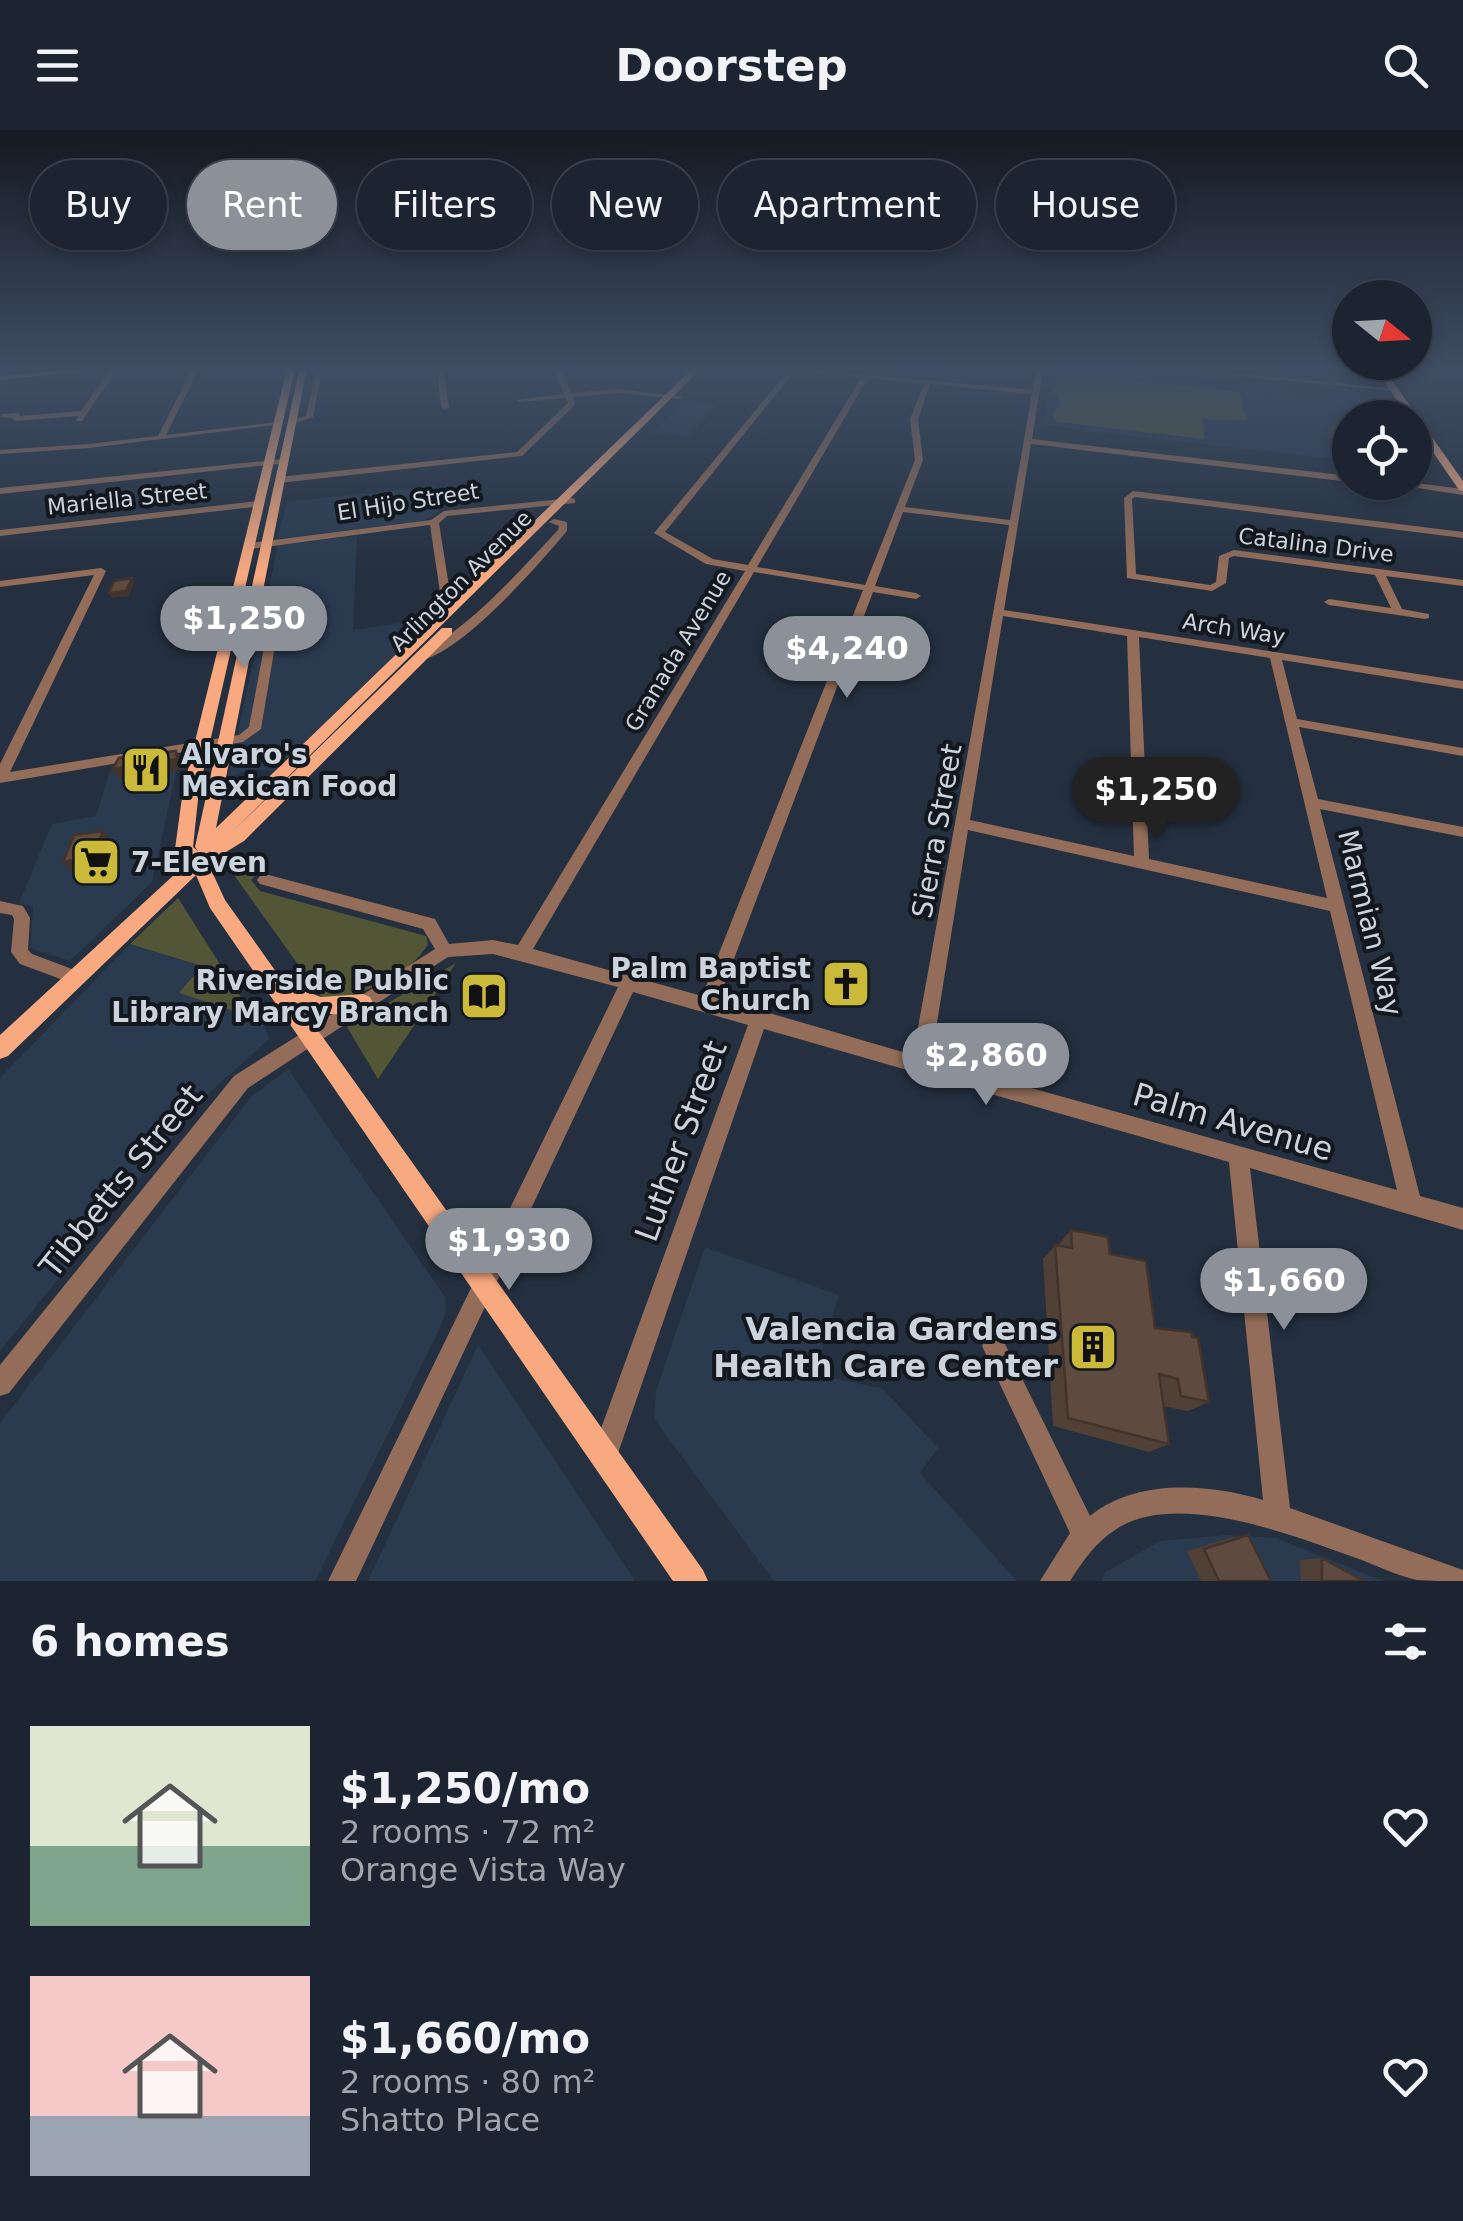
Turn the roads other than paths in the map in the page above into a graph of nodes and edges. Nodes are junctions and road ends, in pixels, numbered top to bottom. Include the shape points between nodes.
1 (150, 437) edge
2 (278, 437) edge
3 (287, 437) edge
4 (539, 437) edge
5 (632, 437) edge
6 (736, 437) edge
7 (830, 437) edge
8 (916, 437) edge
9 (1029, 437) edge
10 (1432, 441) edge
11 (1028, 442) junction
12 (0, 452) edge
13 (277, 462) junction
14 (1457, 472) edge
15 (1332, 476) edge
16 (280, 480) junction
17 (1432, 487) edge
18 (1463, 490) edge
19 (0, 491) edge
20 (566, 501) junction
21 (259, 504) junction
22 (900, 508) junction
23 (434, 522) junction
24 (1014, 523) junction
25 (0, 534) edge
26 (1463, 535) edge
27 (266, 543) junction
28 (250, 546) junction
29 (749, 570) junction
30 (1379, 572) junction
31 (1463, 583) edge
32 (0, 584) edge
33 (868, 589) junction
34 (916, 596) dead end
35 (1329, 602) dead end
36 (1396, 609) junction
37 (448, 612) junction
38 (998, 612) junction
39 (276, 616) dead end
40 (1425, 616) dead end
41 (1133, 634) junction
42 (1275, 655) junction
43 (1463, 685) edge
44 (1292, 722) junction
45 (229, 741) junction
46 (202, 746) junction
47 (1463, 752) edge
48 (0, 778) edge
49 (217, 799) junction
50 (253, 801) junction
51 (1312, 804) junction
52 (964, 824) junction
53 (1463, 832) edge
54 (199, 862) junction
55 (1142, 862) junction
56 (264, 880) dead end
57 (1337, 906) junction
58 (0, 907) edge
59 (445, 951) junction
60 (522, 953) junction
61 (74, 977) junction
62 (629, 983) junction
63 (276, 989) junction
64 (363, 1003) junction
65 (708, 1003) junction
66 (759, 1018) junction
67 (310, 1037) junction
68 (0, 1048) edge
69 (921, 1064) junction
70 (1238, 1155) junction
71 (1411, 1204) junction
72 (1463, 1219) edge
73 (484, 1286) junction
74 (994, 1346) dead end
75 (0, 1384) edge
76 (604, 1456) junction
77 (1278, 1517) junction
78 (1084, 1533) junction
79 (342, 1581) edge
80 (692, 1581) edge
81 (1054, 1581) edge
82 (1456, 1581) edge

1 - 12 street
2 - 13 main road
3 - 13 main road
4 - 16 street via 520,454
5 - 20 main road, Arlington Avenue
6 - 29 street via 659,533 710,562
7 - 29 street, Granada Avenue
8 - 22 street, Luther Street via 919,460
9 - 11 street, Sierra Street
10 - 14 main road
11 - 15 street
11 - 24 street, Sierra Street
13 - 16 main road
13 - 19 street
13 - 21 main road
14 - 18 main road
16 - 27 main road
17 - 18 street
20 - 23 street, El Hijo Street via 444,514
20 - 37 main road, Arlington Avenue
20 - 54 main road, Arlington Avenue via 492,595 238,837
21 - 25 street, Mariella Street
21 - 28 main road
22 - 24 street
22 - 33 street, Luther Street
23 - 27 street, El Hijo Street
23 - 37 street
24 - 38 street, Sierra Street
26 - 30 street, Catalina Drive via 1128,498 1130,576 1212,588 1221,583 1224,556 1234,552
27 - 28 street, El Hijo Street
27 - 45 main road
28 - 46 main road
29 - 33 street
29 - 60 street, Granada Avenue
30 - 31 street, Catalina Drive
30 - 36 street
32 - 48 street via 102,572
33 - 34 street
33 - 65 street, Luther Street
35 - 36 street
36 - 40 street
37 - 50 main road, Arlington Avenue
38 - 41 street, Arch Way
38 - 52 street, Sierra Street
39 - 45 street via 255,729
41 - 42 street, Arch Way
41 - 55 street
42 - 43 street, Arch Way
42 - 44 street, Marmian Way
44 - 47 street
44 - 51 street, Marmian Way
45 - 46 street
45 - 49 main road
46 - 48 street
46 - 54 main road via 184,849
49 - 50 main road
49 - 54 main road
50 - 54 main road, Arlington Avenue
51 - 53 street
51 - 57 street, Marmian Way
52 - 55 street
52 - 69 street, Sierra Street
54 - 61 main road, Arlington Avenue
54 - 63 main road via 217,903
55 - 57 street
56 - 59 street via 429,924
57 - 71 street, Marmian Way
58 - 61 street via 22,918 19,952 26,959
59 - 60 street, Palm Avenue via 493,947
59 - 64 street, Palm Avenue
60 - 62 street, Palm Avenue
61 - 68 main road, Arlington Avenue
62 - 65 street, Palm Avenue
62 - 73 street
63 - 64 main road via 320,1006
63 - 67 main road
64 - 67 street, Palm Avenue
65 - 66 street, Palm Avenue
66 - 69 street, Palm Avenue
66 - 76 street, Luther Street
67 - 73 main road
67 - 75 street, Tibbetts Street via 241,1082
69 - 70 street, Palm Avenue
70 - 71 street, Palm Avenue
70 - 77 street
71 - 72 street, Palm Avenue
73 - 76 main road
73 - 79 street
74 - 78 street
76 - 80 main road
77 - 78 street via 1188,1499 1133,1508
77 - 82 street
78 - 81 street

